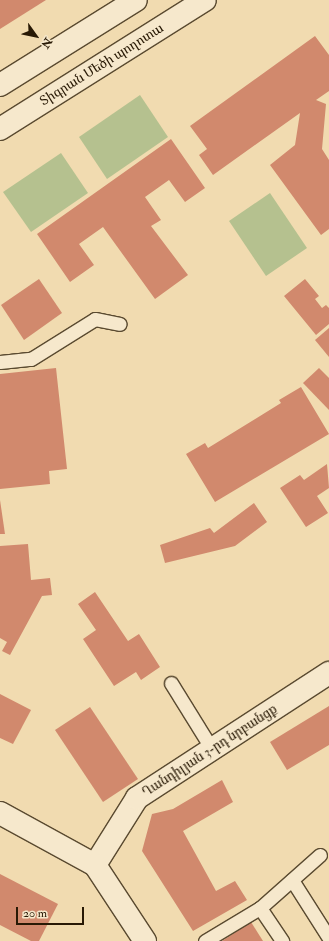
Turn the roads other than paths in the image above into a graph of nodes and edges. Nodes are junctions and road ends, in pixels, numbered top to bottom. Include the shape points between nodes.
1 (136, 0) edge
2 (205, 0) edge
3 (0, 86) edge
4 (0, 130) edge
5 (120, 324) dead end
6 (0, 362) edge
7 (329, 673) edge
8 (171, 683) dead end
9 (212, 749) junction
10 (0, 813) edge
11 (320, 854) dead end
12 (95, 865) junction
13 (292, 880) junction
14 (260, 908) junction
15 (329, 938) edge
16 (145, 941) edge
17 (205, 941) edge
18 (282, 941) edge

1 - 3 main road
2 - 4 main road, Տիգրան Մեծի պողոտա
5 - 6 lane via 95,319 31,359
7 - 9 main road, Ղանդիլյան 3-րդ նրբանցք
8 - 9 lane
9 - 12 main road, Ղանդիլյան 3-րդ նրբանցք via 137,798
10 - 12 main road
11 - 13 lane
12 - 16 main road
13 - 14 lane
13 - 15 lane
14 - 17 lane
14 - 18 lane

